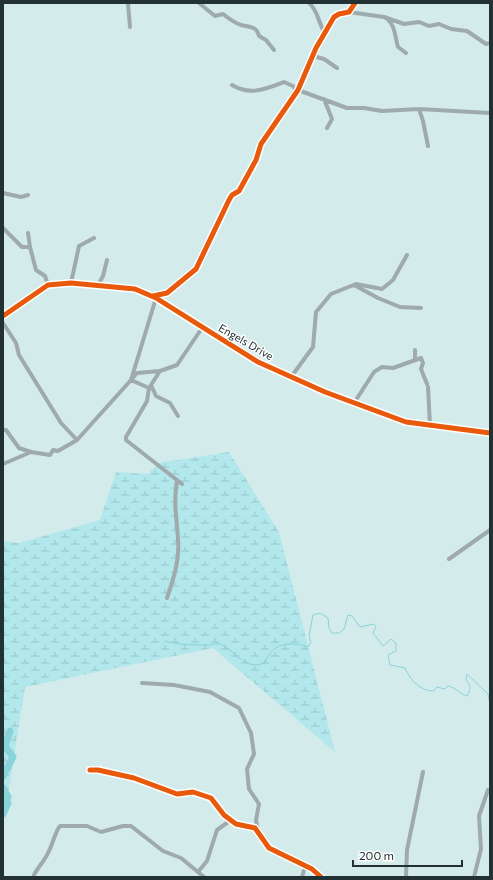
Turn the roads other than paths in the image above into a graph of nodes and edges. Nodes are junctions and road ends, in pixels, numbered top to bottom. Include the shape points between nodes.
1 (128, 3) edge
2 (199, 3) edge
3 (309, 3) edge
4 (355, 3) edge
5 (349, 12) junction
6 (384, 17) junction
7 (130, 27) dead end
8 (325, 34) junction
9 (490, 44) edge
10 (274, 50) dead end
11 (406, 53) dead end
12 (313, 56) junction
13 (337, 68) dead end
14 (232, 85) dead end
15 (297, 90) junction
16 (324, 100) junction
17 (419, 109) junction
18 (490, 113) edge
19 (327, 128) dead end
20 (428, 146) dead end
21 (3, 193) edge
22 (28, 195) dead end
23 (3, 228) edge
24 (28, 233) dead end
25 (9, 234) junction
26 (3, 236) edge
27 (94, 238) dead end
28 (30, 247) junction
29 (407, 255) dead end
30 (107, 260) dead end
31 (71, 283) junction
32 (48, 285) junction
33 (98, 285) junction
34 (353, 285) junction
35 (155, 297) junction
36 (420, 308) dead end
37 (3, 316) edge
38 (3, 324) edge
39 (202, 328) junction
40 (415, 350) dead end
41 (415, 360) junction
42 (160, 371) junction
43 (291, 378) junction
44 (131, 380) junction
45 (150, 387) junction
46 (354, 403) junction
47 (178, 416) dead end
48 (430, 426) junction
49 (3, 430) edge
50 (490, 433) edge
51 (77, 440) junction
52 (31, 452) junction
53 (3, 464) edge
54 (177, 481) junction
55 (182, 484) dead end
56 (490, 530) edge
57 (449, 559) dead end
58 (167, 598) dead end
59 (142, 683) dead end
60 (90, 770) dead end
61 (423, 772) dead end
62 (488, 790) dead end
63 (231, 820) junction
64 (259, 832) junction
65 (308, 867) junction
66 (198, 872) junction
67 (34, 875) dead end
68 (204, 877) edge
69 (302, 877) edge
70 (321, 877) edge
71 (406, 877) edge
72 (474, 877) edge

1 - 7 street
2 - 10 street via 215,16 223,14 240,25 252,27
3 - 8 street via 314,7 318,23
4 - 5 street
5 - 6 street
5 - 8 street via 334,17
6 - 9 street via 404,24 439,24 466,31
6 - 11 street via 391,22 398,47
8 - 12 street
12 - 13 street via 324,59
12 - 15 street
14 - 15 street via 243,90 264,90 284,82
15 - 16 street
15 - 35 street via 261,144 256,160 239,191 229,200 196,269 167,293
16 - 17 street via 347,108 382,111
16 - 19 street via 332,120
17 - 18 street
17 - 20 street
21 - 22 street via 20,197
23 - 25 street
24 - 28 street
25 - 26 street
25 - 28 street via 22,246
27 - 31 street via 80,246
28 - 32 street via 36,270 44,276
29 - 34 street via 393,280 382,289
30 - 33 street
31 - 32 street, Engels Drive
31 - 33 street, Engels Drive
32 - 37 street, Engels Drive
33 - 35 street, Engels Drive via 120,286
34 - 36 street via 400,307
34 - 43 street via 331,294 316,312 313,348
35 - 39 street, Engels Drive
35 - 44 street
38 - 51 street via 61,424
39 - 42 street via 176,365
39 - 43 street, Engels Drive via 240,352
40 - 41 street
41 - 46 street via 393,368 382,367 374,372
41 - 48 street via 421,358 423,363
42 - 44 street via 137,373
42 - 45 street
43 - 46 street, Engels Drive
44 - 45 street
44 - 51 street
45 - 47 street via 156,396 170,403
45 - 54 street via 147,401 126,440
46 - 48 street, Engels Drive via 406,422
48 - 50 street, Engels Drive
49 - 52 street via 6,430 19,448
51 - 52 street via 53,450 50,455
52 - 53 street
54 - 55 street
54 - 58 street via 174,499 178,541 175,574
56 - 57 street
59 - 64 street via 174,685 210,692 239,708 251,733 254,754 247,769 249,789 259,804 256,820
60 - 63 street via 134,778 177,794 193,792 211,798
61 - 71 street via 406,850
62 - 72 street via 479,816 481,849
63 - 64 street via 236,824 255,828
63 - 66 street via 217,830 207,861
64 - 65 street via 269,848
65 - 69 street
65 - 70 street
66 - 67 street via 181,858 153,845 131,826 101,832 87,826 60,826 55,832 47,855 40,862
66 - 68 street

